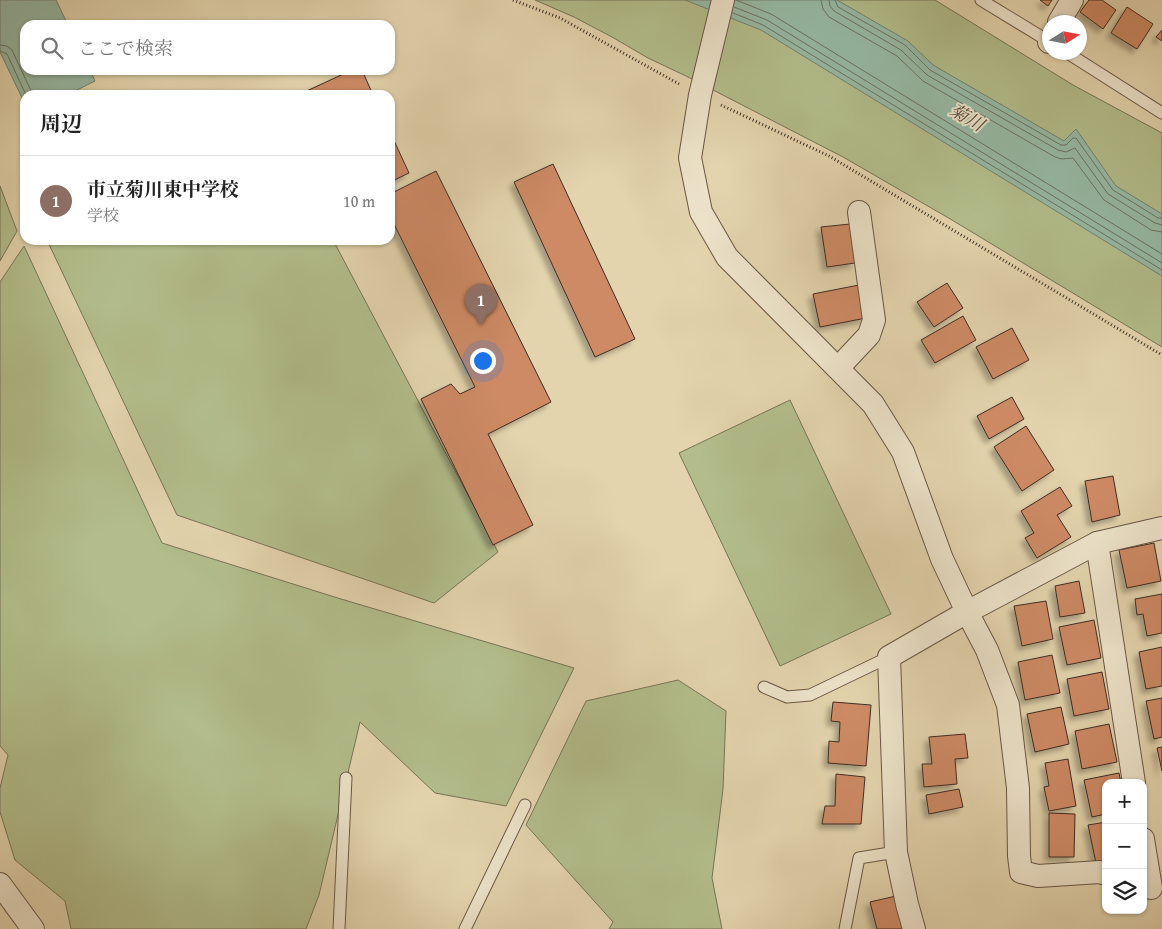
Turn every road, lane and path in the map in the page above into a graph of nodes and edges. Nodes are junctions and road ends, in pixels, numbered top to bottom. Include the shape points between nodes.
1 (513, 0) edge
2 (723, 0) edge
3 (981, 0) edge
4 (1072, 0) edge
5 (1063, 15) edge
6 (1042, 37) edge
7 (1079, 60) edge
8 (702, 90) junction
9 (1162, 113) edge
10 (859, 212) dead end
11 (1162, 355) edge
12 (838, 367) junction
13 (1162, 528) edge
14 (1097, 543) junction
15 (967, 612) junction
16 (889, 657) junction
17 (764, 686) dead end
18 (346, 778) dead end
19 (1133, 779) edge
20 (525, 805) dead end
21 (896, 852) junction
22 (1147, 861) edge
23 (1102, 873) edge
24 (0, 884) edge
25 (1152, 888) edge
26 (33, 929) edge
27 (339, 929) edge
28 (465, 929) edge
29 (844, 929) edge
30 (914, 929) edge

1 - 8 path via 560,18
2 - 8 street
3 - 6 lane
4 - 5 street
7 - 9 lane
8 - 11 path via 829,156
8 - 12 street via 690,158 701,212 727,257
10 - 12 street via 874,320 868,335
12 - 15 street via 873,404 903,452 942,559
13 - 14 street
14 - 15 street
14 - 19 street
15 - 16 street
15 - 23 street via 987,650 1008,705 1018,788 1021,872 1038,876
16 - 17 lane via 810,695 786,697
16 - 21 street
18 - 27 lane
20 - 28 lane
21 - 29 lane via 859,858
21 - 30 street
22 - 25 street
24 - 26 street

